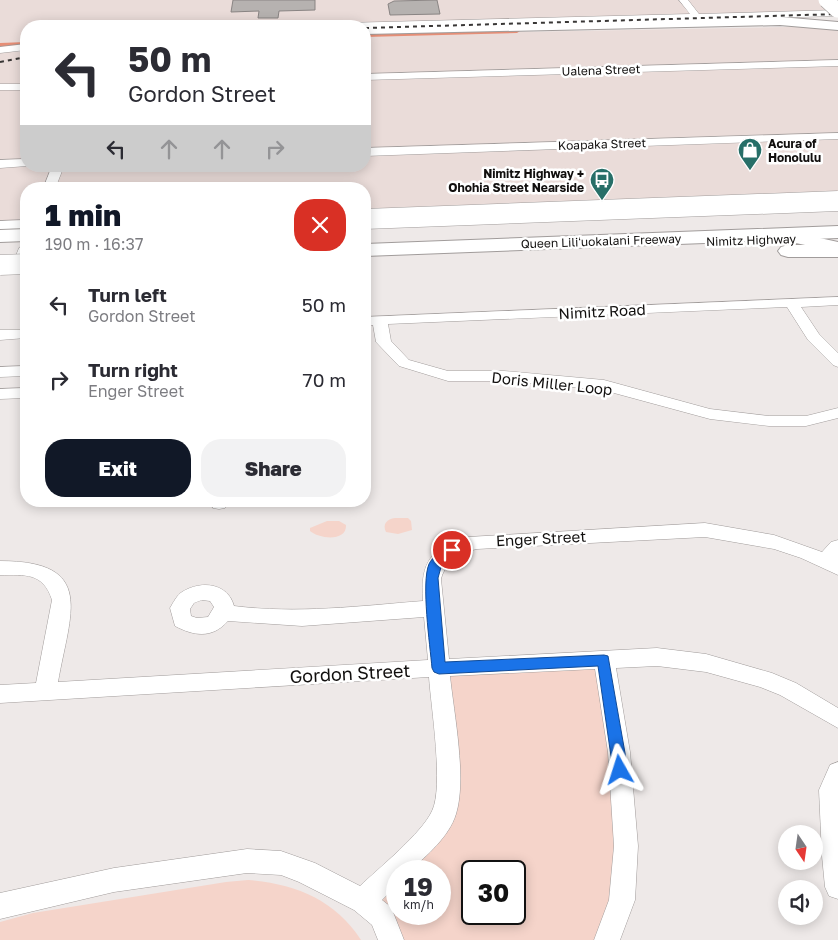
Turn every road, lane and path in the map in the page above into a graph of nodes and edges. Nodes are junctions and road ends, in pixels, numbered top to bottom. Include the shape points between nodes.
1 (684, 0) edge
2 (835, 5) edge
3 (697, 17) junction
4 (838, 21) edge
5 (371, 25) edge
6 (645, 26) junction
7 (838, 26) edge
8 (371, 30) edge
9 (838, 32) edge
10 (20, 48) edge
11 (0, 50) edge
12 (838, 63) edge
13 (371, 77) edge
14 (20, 86) edge
15 (0, 87) edge
16 (838, 136) edge
17 (371, 152) edge
18 (20, 163) edge
19 (0, 164) edge
20 (788, 199) joint
21 (648, 204) junction
22 (835, 204) edge
23 (474, 209) junction
24 (628, 211) junction
25 (371, 213) edge
26 (499, 215) junction
27 (371, 220) edge
28 (371, 220) edge
29 (371, 225) edge
30 (20, 226) edge
31 (20, 230) edge
32 (0, 232) edge
33 (838, 232) edge
34 (20, 235) edge
35 (838, 237) edge
36 (797, 238) junction
37 (838, 247) edge
38 (371, 250) edge
39 (838, 251) edge
40 (371, 256) edge
41 (371, 256) edge
42 (18, 266) edge
43 (0, 269) edge
44 (838, 301) edge
45 (792, 304) junction
46 (373, 321) edge
47 (20, 334) edge
48 (0, 335) edge
49 (838, 362) edge
50 (20, 371) edge
51 (0, 372) edge
52 (20, 393) edge
53 (0, 394) edge
54 (838, 413) edge
55 (834, 558) edge
56 (0, 568) edge
57 (434, 608) junction
58 (223, 613) dead end
59 (604, 660) junction
60 (439, 668) junction
61 (45, 692) junction
62 (0, 694) edge
63 (838, 719) edge
64 (838, 772) edge
65 (838, 887) edge
66 (363, 902) junction
67 (0, 906) edge
68 (391, 940) edge
69 (607, 940) edge

1 - 3 street
2 - 3 street via 813,14
3 - 4 street
3 - 5 street
6 - 7 highway via 789,21
6 - 8 highway
6 - 9 highway via 788,25
10 - 11 street
12 - 13 street, Ualena Street
14 - 15 street
16 - 17 street, Koapaka Street
18 - 19 street
20 - 21 street
20 - 22 main road
21 - 23 street
21 - 24 main road
22 - 24 main road
22 - 27 highway, bridge
22 - 29 highway, Queen Liliʻuokalani Freeway
23 - 25 street
23 - 26 main road
24 - 26 main road
26 - 28 main road
30 - 32 street
31 - 32 main road
32 - 34 highway
33 - 38 highway, Queen Liliʻuokalani Freeway
35 - 36 main road, Nimitz Highway
36 - 37 main road
36 - 40 main road, Nimitz Highway
39 - 41 highway
42 - 43 main road
44 - 45 street, Nimitz Road
45 - 46 street, Nimitz Road
45 - 49 street via 813,337
46 - 54 street, Doris Miller Loop via 384,342 404,362 448,376 504,376 604,385 710,414 768,421 806,421
47 - 48 street
50 - 51 street
52 - 53 street
55 - 57 street, Enger Street via 751,536 705,530 476,542 452,550 435,565 432,578
56 - 61 street via 42,572 56,583 62,600
57 - 58 street via 306,617 252,618
57 - 60 street, Enger Street
59 - 60 street, Gordon Street
59 - 63 street, Gordon Street via 682,659 744,672 788,690
59 - 69 street via 619,752 626,846 622,900
60 - 61 street, Gordon Street
60 - 66 street, Enger Street via 449,781 444,814 430,835
61 - 62 street, Gordon Street
64 - 65 street via 831,790 831,810
66 - 67 street via 306,872 281,863 247,861 114,880
66 - 68 street via 382,916

